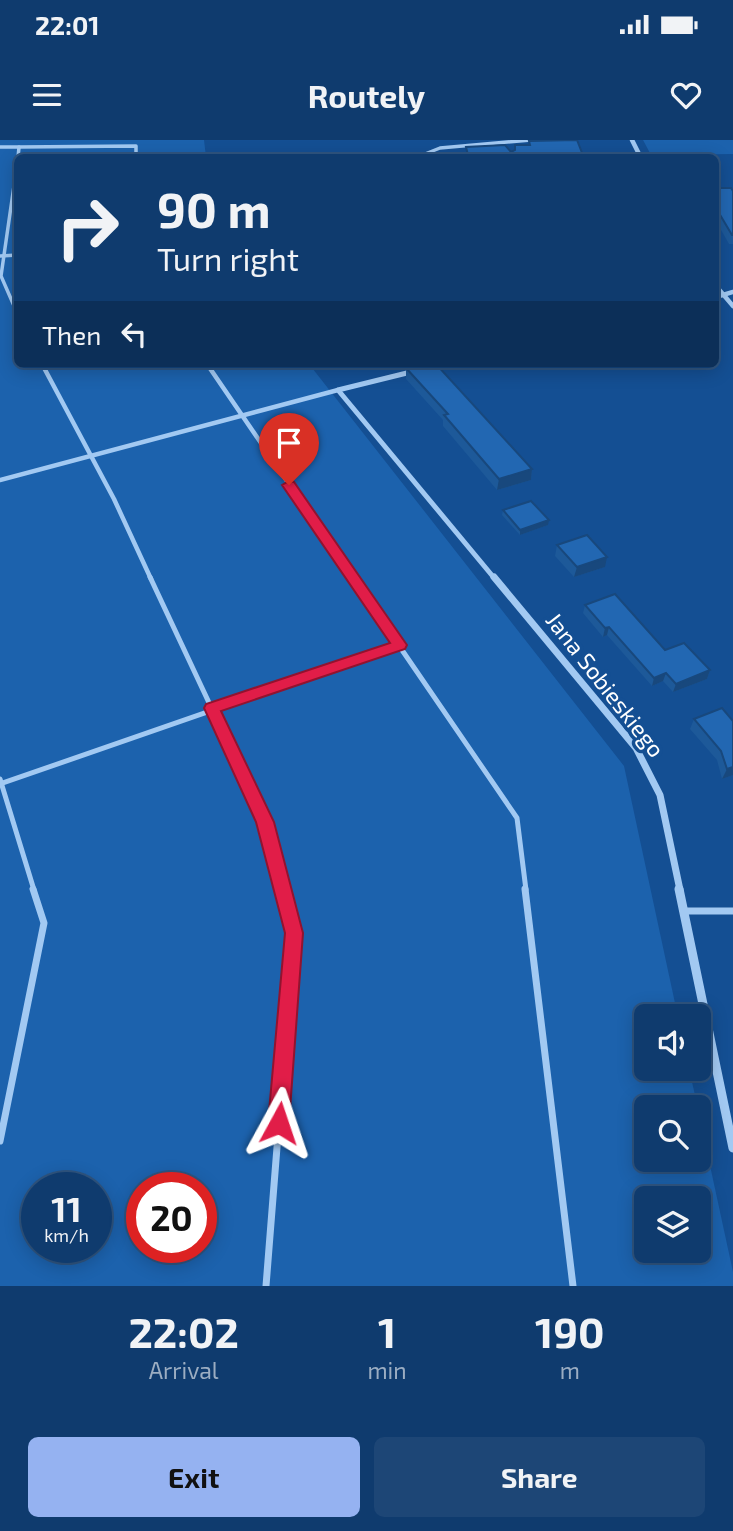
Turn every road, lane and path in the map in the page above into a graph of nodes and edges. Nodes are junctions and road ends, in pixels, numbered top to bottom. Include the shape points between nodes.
1 (531, 140) edge
2 (503, 143) junction
3 (0, 146) edge
4 (19, 147) junction
5 (440, 148) junction
6 (507, 150) edge
7 (18, 154) edge
8 (136, 154) edge
9 (425, 154) edge
10 (442, 154) edge
11 (14, 182) edge
12 (2, 256) edge
13 (733, 292) edge
14 (719, 296) edge
15 (14, 306) edge
16 (733, 306) edge
17 (45, 368) edge
18 (209, 368) edge
19 (427, 368) edge
20 (338, 390) junction
21 (241, 416) junction
22 (90, 457) junction
23 (0, 480) edge
24 (400, 645) junction
25 (212, 708) junction
26 (1, 782) edge
27 (684, 911) junction
28 (733, 911) edge
29 (0, 1141) edge
30 (733, 1148) edge
31 (266, 1286) edge
32 (573, 1286) edge

1 - 2 lane
2 - 5 lane
2 - 6 lane
3 - 4 lane
4 - 7 lane
4 - 8 lane via 136,146
5 - 9 lane
5 - 10 lane
11 - 12 lane
12 - 15 lane via 1,276
13 - 14 street
14 - 16 street
17 - 22 lane
18 - 21 lane
19 - 20 street
20 - 21 lane
20 - 27 street, Jana Sobieskiego via 636,748 660,795
21 - 22 lane
21 - 24 lane
22 - 23 lane
22 - 25 lane
24 - 25 lane
24 - 32 lane via 517,818
25 - 26 lane
25 - 31 lane via 265,822 294,933
26 - 29 lane via 44,923
27 - 28 lane
27 - 30 street, Jana Sobieskiego

